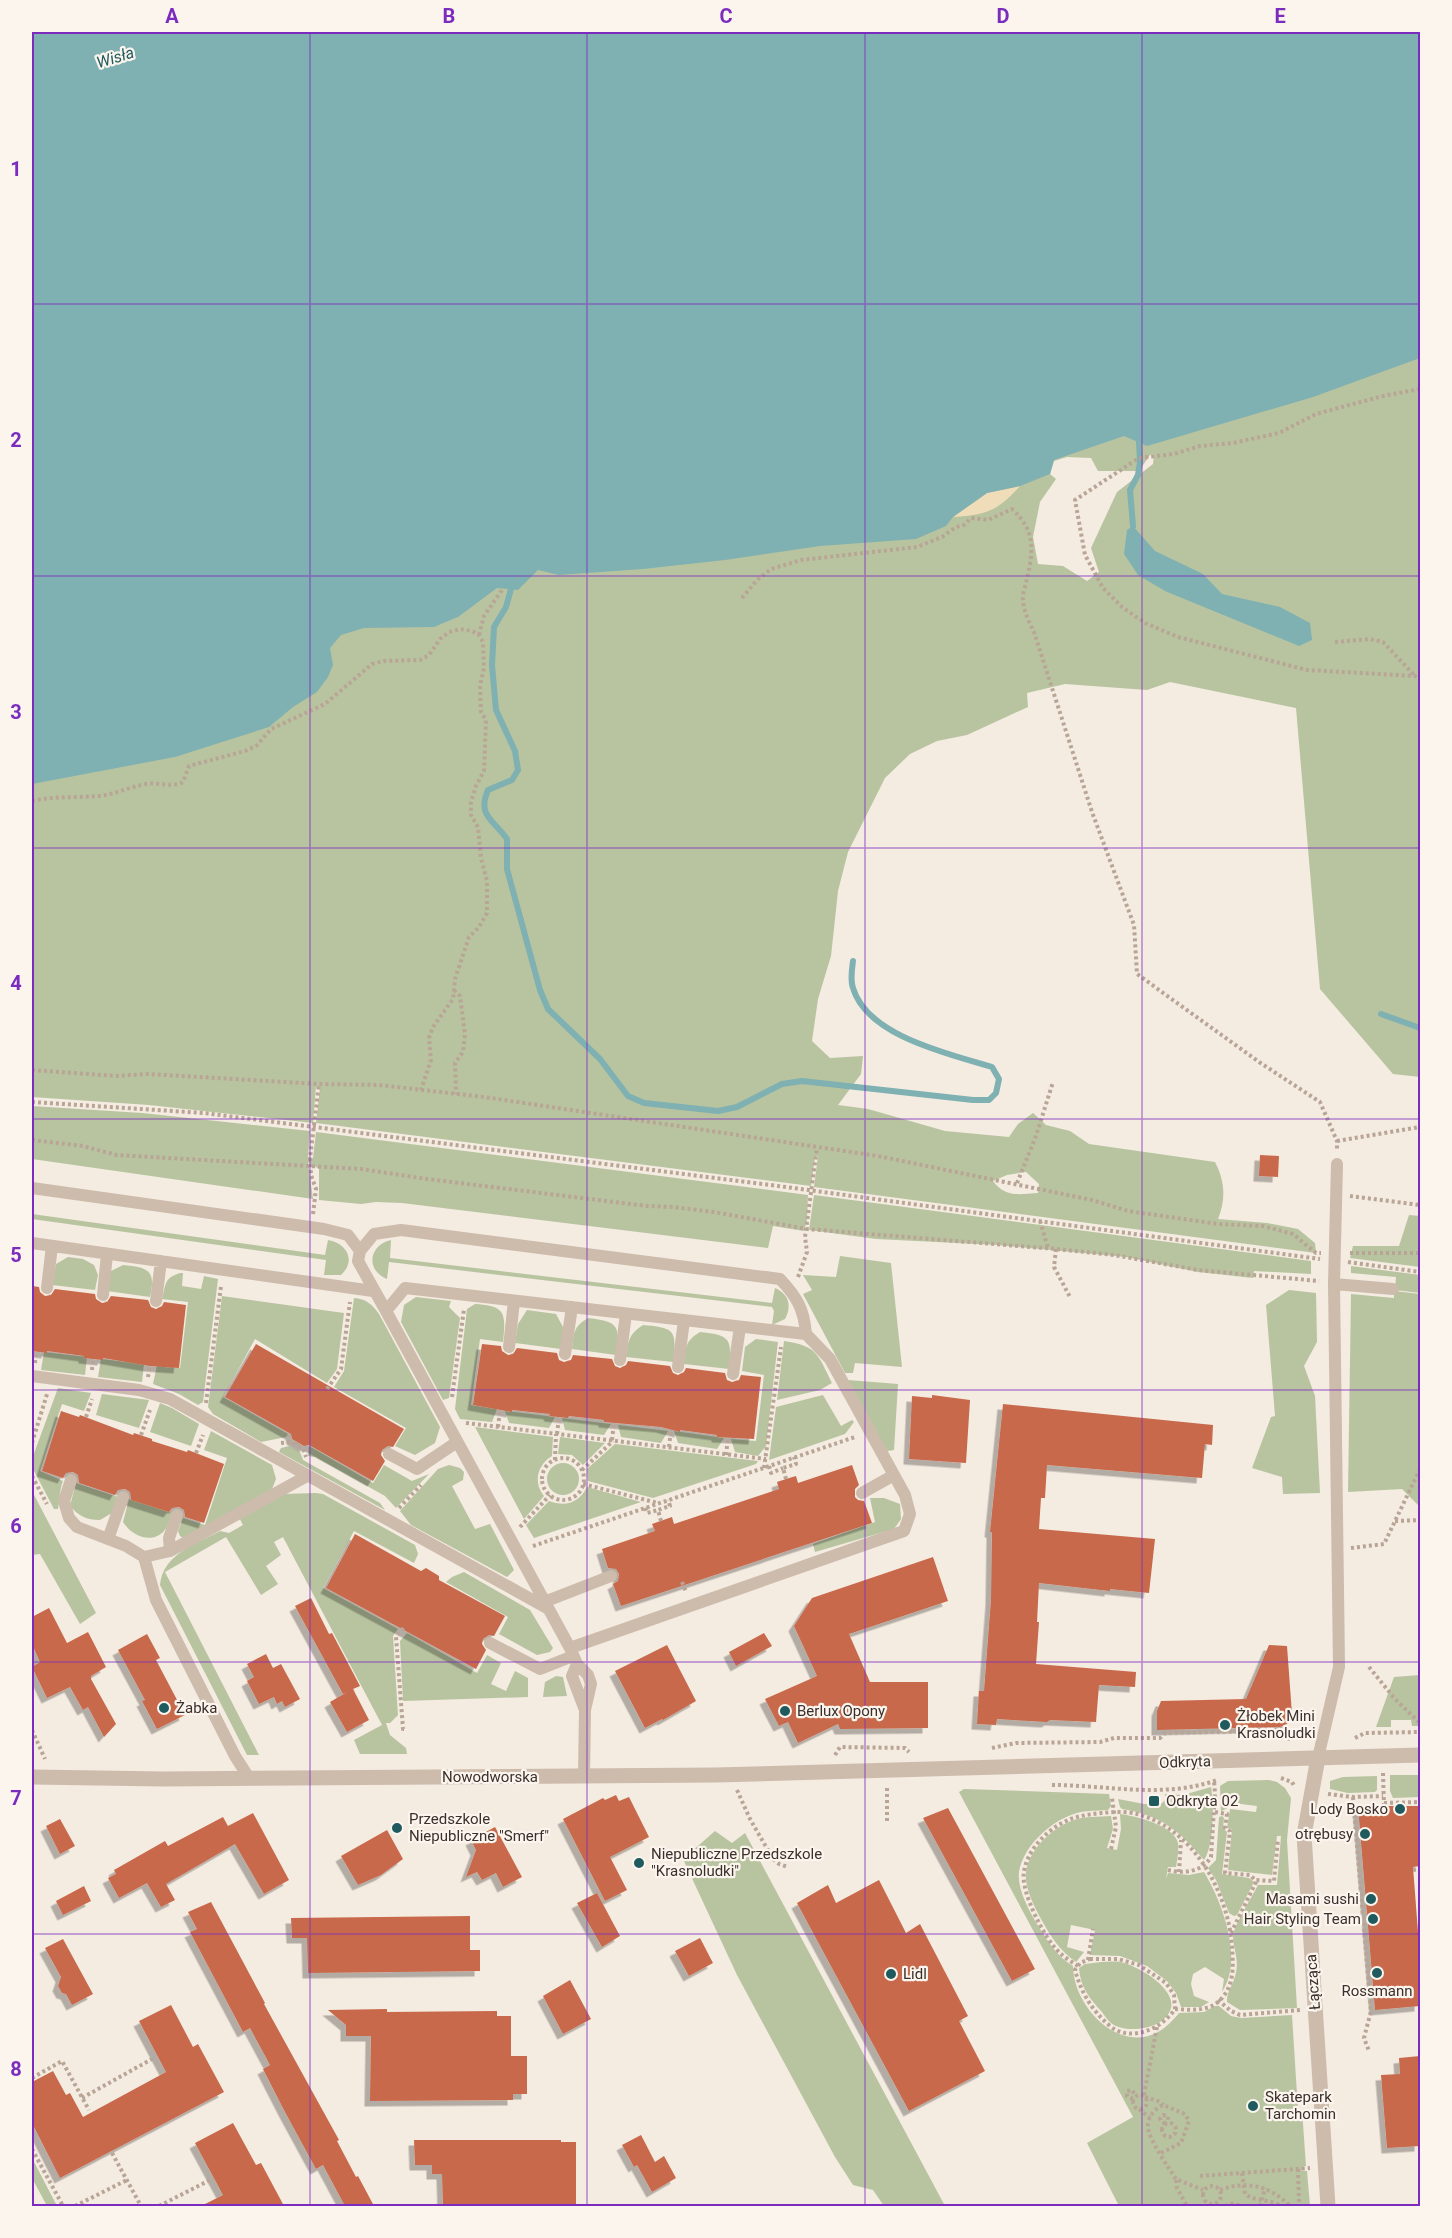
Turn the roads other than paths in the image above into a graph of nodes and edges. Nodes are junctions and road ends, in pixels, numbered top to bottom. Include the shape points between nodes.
1 (1337, 1164) road end
2 (32, 1188) edge
3 (32, 1243) edge
4 (52, 1246) junction
5 (360, 1251) junction
6 (107, 1254) junction
7 (161, 1261) junction
8 (1334, 1284) junction
9 (47, 1288) dead end
10 (1394, 1290) dead end
11 (373, 1291) junction
12 (103, 1294) dead end
13 (156, 1301) dead end
14 (514, 1301) junction
15 (572, 1307) junction
16 (386, 1311) junction
17 (626, 1314) junction
18 (684, 1320) junction
19 (740, 1327) junction
20 (806, 1334) junction
21 (509, 1347) dead end
22 (565, 1354) dead end
23 (620, 1360) dead end
24 (678, 1367) dead end
25 (733, 1374) dead end
26 (32, 1376) edge
27 (457, 1442) junction
28 (389, 1454) dead end
29 (894, 1475) junction
30 (307, 1476) junction
31 (71, 1480) dead end
32 (862, 1493) dead end
33 (123, 1497) dead end
34 (177, 1515) dead end
35 (108, 1539) junction
36 (170, 1551) junction
37 (144, 1557) junction
38 (610, 1576) dead end
39 (545, 1605) junction
40 (490, 1643) dead end
41 (573, 1656) junction
42 (1420, 1755) edge
43 (1318, 1758) junction
44 (949, 1769) joint
45 (584, 1776) junction
46 (32, 1777) edge
47 (249, 1778) junction
48 (1328, 2206) edge

1 - 8 lane
2 - 5 lane via 348,1235
3 - 4 lane
4 - 6 lane
4 - 9 lane
5 - 11 lane via 358,1261
5 - 20 lane via 374,1234 401,1230 780,1279 804,1316
6 - 7 lane
6 - 12 lane
7 - 11 lane
7 - 13 lane
8 - 10 lane
8 - 43 lane via 1339,1667
11 - 16 lane
14 - 15 lane
14 - 16 lane via 405,1288
14 - 21 lane
15 - 17 lane
15 - 22 lane
16 - 27 lane
17 - 18 lane
17 - 23 lane
18 - 19 lane
18 - 24 lane
19 - 20 lane
19 - 25 lane
20 - 29 lane via 830,1359
26 - 30 lane via 139,1390 170,1399
27 - 28 lane via 417,1469
27 - 39 lane
29 - 32 lane
29 - 41 lane via 910,1514 904,1531
30 - 36 lane
30 - 39 lane
31 - 35 lane via 64,1501 69,1518 77,1527
33 - 35 lane
34 - 36 lane via 169,1538
35 - 37 lane
36 - 37 lane
37 - 47 lane via 156,1600
38 - 39 lane
39 - 41 lane
40 - 41 lane via 540,1669
41 - 45 lane via 572,1676 585,1710
42 - 43 street, Odkryta
43 - 44 street, Odkryta
43 - 48 street, Łącząca via 1304,1834
44 - 45 street, Nowodworska
45 - 47 street, Nowodworska
46 - 47 street, Nowodworska

